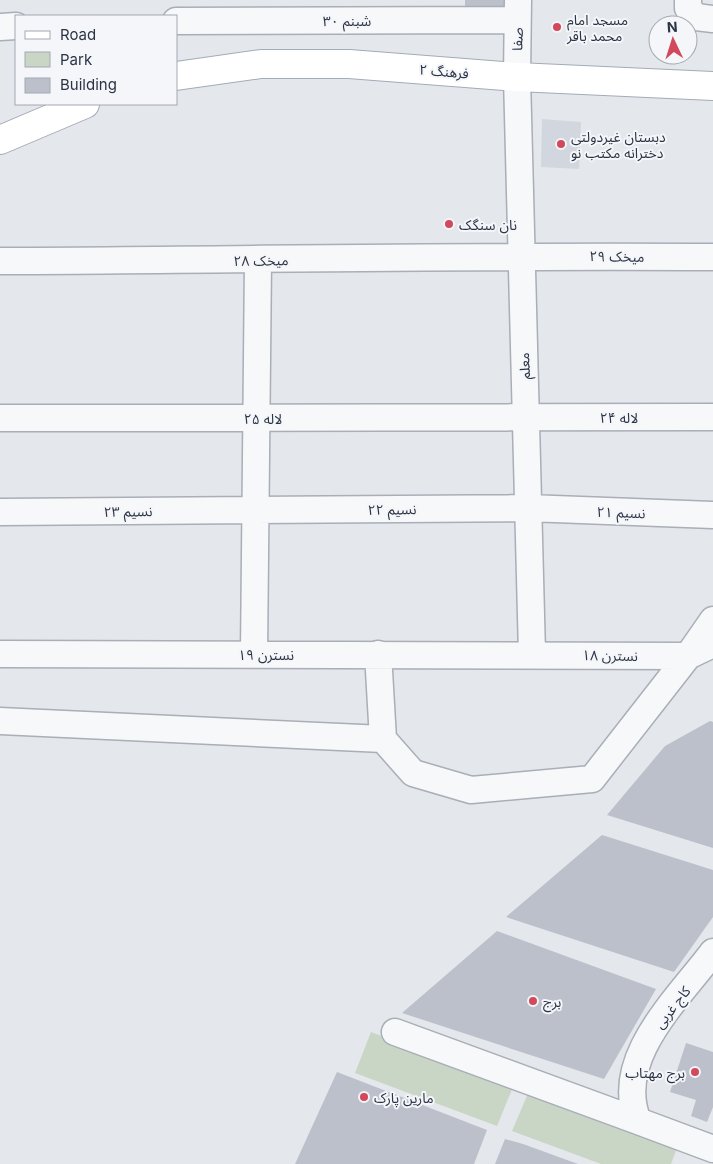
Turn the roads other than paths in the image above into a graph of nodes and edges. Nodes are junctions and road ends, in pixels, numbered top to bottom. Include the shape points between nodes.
1 (688, 0) edge
2 (207, 10) edge
3 (518, 10) edge
4 (713, 19) edge
5 (178, 20) edge
6 (15, 26) edge
7 (0, 27) edge
8 (178, 76) edge
9 (517, 77) junction
10 (713, 86) edge
11 (83, 105) edge
12 (0, 140) edge
13 (522, 256) junction
14 (713, 257) edge
15 (258, 260) junction
16 (0, 261) edge
17 (526, 417) junction
18 (713, 417) edge
19 (0, 418) edge
20 (256, 418) junction
21 (528, 508) junction
22 (255, 510) junction
23 (0, 512) edge
24 (713, 515) edge
25 (713, 620) edge
26 (713, 644) edge
27 (0, 654) edge
28 (254, 654) junction
29 (378, 654) junction
30 (532, 654) junction
31 (688, 656) junction
32 (0, 721) edge
33 (383, 739) junction
34 (713, 952) edge
35 (704, 981) edge
36 (395, 1032) dead end
37 (638, 1121) junction
38 (713, 1149) edge

1 - 4 street via 688,8 696,17
2 - 3 street, شبنم ۳۰
2 - 5 street, شبنم ۳۰
3 - 9 street, صفا
6 - 7 street
8 - 9 main road, فرهنگ ۲ via 261,64 349,64
9 - 10 main road, فرهنگ ۲
9 - 13 street, معلم
11 - 12 main road
13 - 14 street, میخک ۲۹
13 - 15 street, میخک ۲۸
13 - 17 street, معلم
15 - 16 street, میخک ۲۸
15 - 20 street
17 - 18 street, لاله ۲۴
17 - 20 street, لاله ۲۵
17 - 21 street, معلم
19 - 20 street, لاله ۲۵
20 - 22 street
21 - 22 street, نسیم ۲۲
21 - 24 street, نسیم ۲۱
21 - 30 street, معلم
22 - 23 street, نسیم ۲۳
22 - 28 street
25 - 31 street
26 - 31 street
27 - 28 street, نسترن ۱۹
28 - 29 street, نسترن ۱۹
29 - 30 street, نسترن ۱۹
29 - 33 street
30 - 31 street, نسترن ۱۸
31 - 33 street via 592,779 471,790 413,773
32 - 33 street
34 - 35 street, کاج غربی
35 - 37 street, کاج غربی via 654,1029 635,1064 630,1092
36 - 37 street
37 - 38 street

